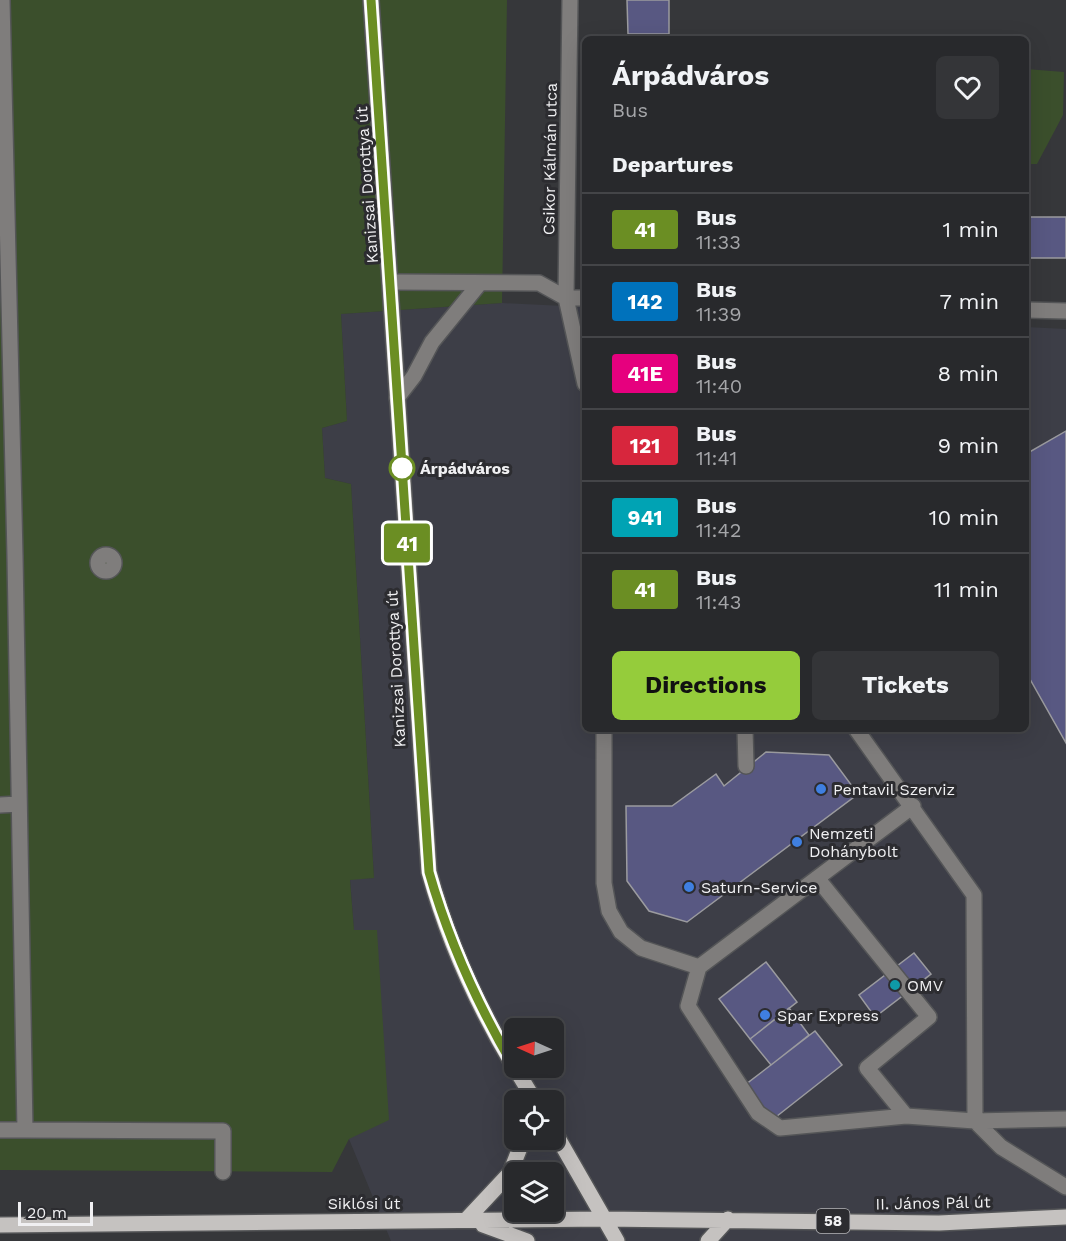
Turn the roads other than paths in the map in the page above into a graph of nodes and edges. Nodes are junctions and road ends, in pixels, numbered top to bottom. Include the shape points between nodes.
1 (2, 0) edge
2 (371, 0) edge
3 (570, 0) edge
4 (3, 148) edge
5 (391, 282) junction
6 (480, 283) junction
7 (566, 298) junction
8 (582, 298) edge
9 (1029, 309) edge
10 (5, 311) edge
11 (1066, 311) edge
12 (582, 370) edge
13 (397, 398) junction
14 (7, 472) edge
15 (604, 732) edge
16 (745, 732) edge
17 (858, 732) edge
18 (746, 766) dead end
19 (18, 804) junction
20 (0, 805) edge
21 (913, 806) junction
22 (817, 878) junction
23 (699, 967) junction
24 (504, 1047) edge
25 (906, 1116) junction
26 (1066, 1119) edge
27 (975, 1121) junction
28 (0, 1130) edge
29 (25, 1130) junction
30 (564, 1149) edge
31 (519, 1150) edge
32 (223, 1172) dead end
33 (1066, 1186) edge
34 (1066, 1217) edge
35 (604, 1219) junction
36 (728, 1219) junction
37 (466, 1220) junction
38 (0, 1225) edge
39 (527, 1241) edge
40 (617, 1241) edge
41 (708, 1241) edge

1 - 4 street
2 - 5 main road, Kanizsai Dorottya út
3 - 7 street, Csikor Kálmán utca
4 - 10 street
5 - 6 street
5 - 13 main road, Kanizsai Dorottya út
6 - 7 street via 539,283
6 - 13 street via 432,342
7 - 8 street
7 - 12 street, Csikor Kálmán utca
9 - 11 street
10 - 14 street
13 - 24 main road, Kanizsai Dorottya út via 429,872 467,980
14 - 19 street
15 - 23 street via 604,883 609,911 621,932 641,948
16 - 18 street
17 - 21 street
19 - 20 street
19 - 29 street
21 - 22 street
21 - 27 street via 974,895
22 - 23 street
22 - 25 street via 929,1017 867,1068
23 - 25 street via 688,1006 758,1113 780,1128
25 - 27 street
26 - 27 street
27 - 33 street via 1000,1147
28 - 29 street
29 - 32 street via 223,1131
30 - 35 main road
31 - 37 main road via 510,1173
34 - 36 main road, II. János Pál út / 58 via 939,1223
35 - 36 main road, Siklósi út / 58
35 - 37 main road, Siklósi út / 58
35 - 40 main road
36 - 41 main road
37 - 38 main road, Siklósi út / 58
37 - 39 main road

